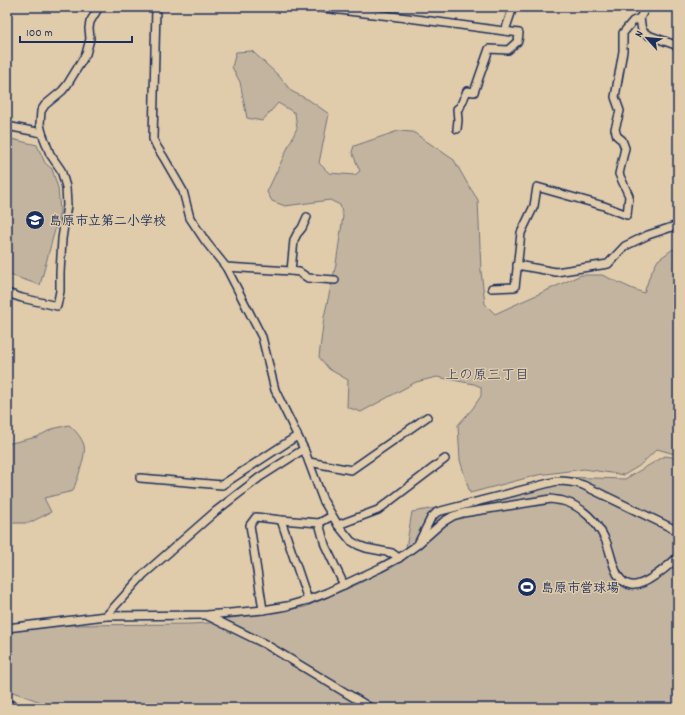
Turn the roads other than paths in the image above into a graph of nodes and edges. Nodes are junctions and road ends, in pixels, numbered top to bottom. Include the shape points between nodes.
1 (99, 7) edge
2 (156, 7) edge
3 (314, 7) edge
4 (512, 7) edge
5 (646, 7) edge
6 (640, 18) junction
7 (505, 31) junction
8 (678, 46) edge
9 (7, 126) edge
10 (456, 129) dead end
11 (42, 132) junction
12 (307, 217) dead end
13 (678, 225) edge
14 (517, 265) junction
15 (226, 266) junction
16 (291, 271) junction
17 (335, 280) dead end
18 (492, 288) dead end
19 (7, 293) edge
20 (427, 417) dead end
21 (297, 436) junction
22 (304, 449) junction
23 (445, 459) dead end
24 (308, 462) junction
25 (140, 478) dead end
26 (332, 516) junction
27 (281, 520) junction
28 (319, 524) junction
29 (338, 525) junction
30 (678, 531) edge
31 (417, 545) junction
32 (678, 557) edge
33 (399, 558) junction
34 (344, 585) junction
35 (308, 600) junction
36 (263, 610) junction
37 (106, 616) junction
38 (207, 616) junction
39 (7, 628) edge
40 (7, 706) edge
41 (16, 708) edge
42 (371, 708) edge

1 - 11 street via 90,22 86,54 67,85 44,105 41,111
2 - 15 street via 153,139 182,191 190,218
3 - 7 street
4 - 7 street
5 - 6 street
6 - 8 street via 642,31
6 - 14 street via 633,21 623,33 623,52 615,97 620,111 615,129 625,148 618,174 629,196 627,215 604,206 537,188 534,206 521,232
7 - 10 street via 519,33 518,41 508,50 489,49 474,92 467,91 457,109
9 - 11 street
11 - 19 street via 50,154 61,170 66,187 67,205 57,306
12 - 16 street via 294,240
13 - 14 street via 648,234 625,246 608,264 556,272
14 - 18 street via 515,287
15 - 16 street
15 - 21 street via 262,337 275,390
16 - 17 street via 299,272 308,278
20 - 24 street via 351,470
21 - 22 street
21 - 25 street via 222,485
22 - 24 street
22 - 37 street via 260,477 216,511 144,574
23 - 29 street via 378,510
24 - 26 street
26 - 28 street
26 - 29 street
27 - 28 street
27 - 35 street
27 - 36 street via 256,517 250,525
28 - 34 street via 325,545
29 - 33 street via 350,541 366,548 392,553
30 - 31 street via 584,485 557,481 442,510 431,518
31 - 32 street via 443,522 463,512 551,499 574,505 599,527 619,579 624,583 638,584 652,578
31 - 33 street
33 - 34 street
34 - 35 street
35 - 36 street
36 - 38 street
37 - 38 street
37 - 39 street
38 - 42 street via 265,644
40 - 41 highway

